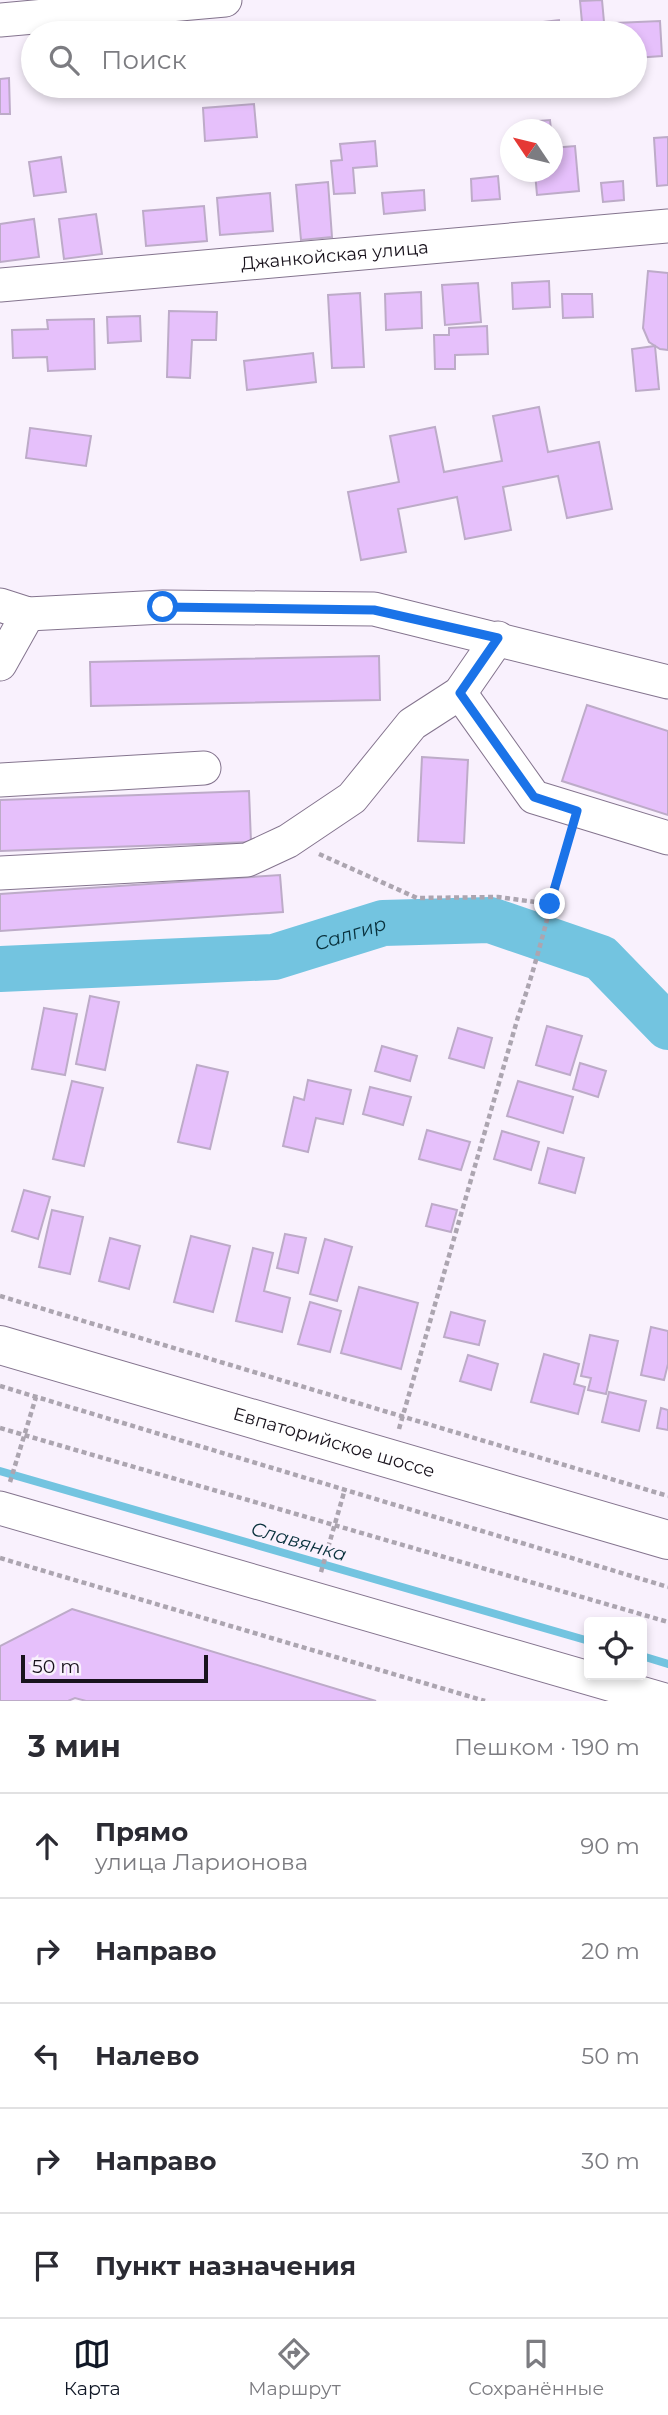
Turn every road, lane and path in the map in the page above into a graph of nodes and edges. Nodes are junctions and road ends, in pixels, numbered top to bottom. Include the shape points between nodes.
1 (225, 0) edge
2 (0, 20) edge
3 (668, 226) edge
4 (0, 285) edge
5 (14, 609) edge
6 (498, 638) junction
7 (0, 664) edge
8 (668, 682) edge
9 (460, 693) junction
10 (204, 768) dead end
11 (0, 780) edge
12 (577, 811) junction
13 (668, 838) edge
14 (288, 841) junction
15 (0, 873) edge
16 (550, 904) junction
17 (0, 1296) edge
18 (0, 1345) edge
19 (0, 1386) edge
20 (36, 1396) junction
21 (403, 1416) junction
22 (0, 1428) edge
23 (25, 1435) junction
24 (391, 1459) junction
25 (345, 1489) junction
26 (668, 1496) edge
27 (3, 1501) edge
28 (335, 1524) junction
29 (668, 1540) edge
30 (0, 1558) edge
31 (668, 1587) edge
32 (313, 1599) junction
33 (668, 1622) edge
34 (485, 1701) edge
35 (668, 1701) edge

1 - 2 street
3 - 4 street, Джанкойская улица
5 - 6 street via 374,610
5 - 7 street
6 - 8 street
6 - 9 street
9 - 12 street via 534,797
9 - 14 street via 412,724 352,798
10 - 11 street
12 - 13 street
12 - 16 path
14 - 15 street via 247,860
14 - 16 path via 417,898 498,897
16 - 21 path
17 - 21 path
18 - 24 main road, Евпаторийское шоссе
19 - 20 path
20 - 23 path
20 - 25 path
21 - 24 path
21 - 26 path
22 - 23 path
23 - 27 path
23 - 28 path
24 - 29 main road, Евпаторийское шоссе
25 - 28 path
25 - 31 path
27 - 32 street
28 - 32 path
28 - 33 path
30 - 34 path
32 - 35 street

